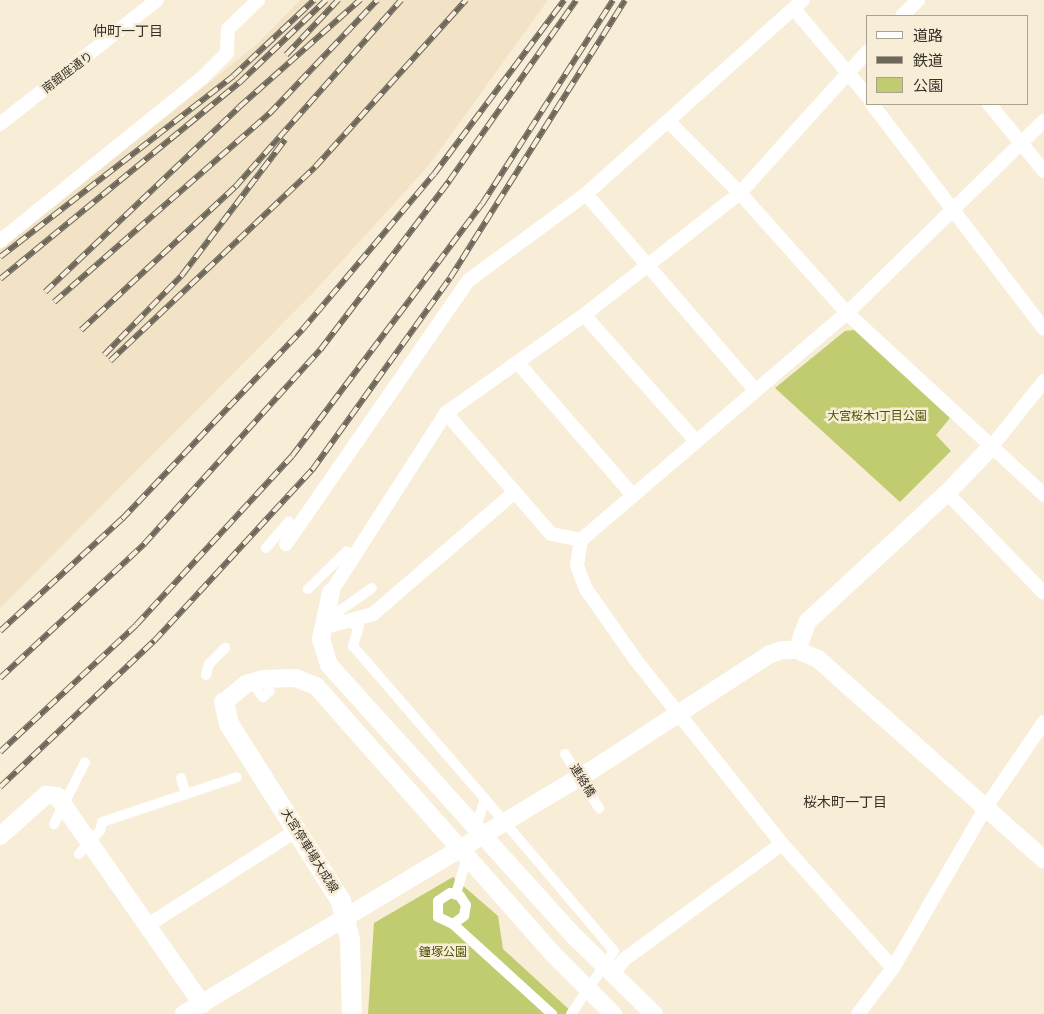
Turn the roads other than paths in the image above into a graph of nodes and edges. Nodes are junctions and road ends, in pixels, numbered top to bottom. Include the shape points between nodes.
1 (157, 0) edge
2 (258, 0) edge
3 (799, 4) edge
4 (866, 53) edge
5 (849, 71) junction
6 (866, 94) edge
7 (873, 105) edge
8 (991, 105) edge
9 (1044, 121) edge
10 (669, 122) junction
11 (0, 124) edge
12 (1022, 144) junction
13 (1044, 171) edge
14 (740, 192) junction
15 (586, 194) junction
16 (952, 214) junction
17 (0, 241) edge
18 (646, 266) junction
19 (846, 313) junction
20 (584, 315) junction
21 (1044, 329) edge
22 (518, 363) junction
23 (1044, 381) edge
24 (755, 390) junction
25 (446, 413) junction
26 (696, 441) junction
27 (992, 446) junction
28 (515, 492) junction
29 (948, 493) junction
30 (632, 494) junction
31 (1044, 495) edge
32 (289, 522) dead end
33 (581, 540) junction
34 (286, 544) dead end
35 (266, 548) dead end
36 (347, 551) dead end
37 (372, 588) dead end
38 (308, 589) dead end
39 (331, 592) joint
40 (1044, 594) edge
41 (326, 620) junction
42 (225, 648) dead end
43 (797, 650) junction
44 (206, 675) dead end
45 (258, 691) dead end
46 (270, 691) dead end
47 (224, 702) joint
48 (678, 713) junction
49 (1044, 722) edge
50 (565, 754) dead end
51 (85, 762) dead end
52 (237, 777) dead end
53 (181, 778) dead end
54 (186, 794) junction
55 (485, 799) junction
56 (986, 807) junction
57 (598, 808) dead end
58 (54, 824) dead end
59 (297, 830) junction
60 (483, 835) junction
61 (0, 836) edge
62 (782, 844) junction
63 (460, 849) junction
64 (79, 854) dead end
65 (1044, 860) edge
66 (456, 894) junction
67 (343, 908) junction
68 (453, 924) junction
69 (148, 925) junction
70 (893, 968) junction
71 (611, 975) junction
72 (194, 1010) edge
73 (352, 1014) edge
74 (552, 1014) edge
75 (571, 1014) edge
76 (613, 1014) edge
77 (654, 1014) edge
78 (858, 1014) edge

1 - 11 street, 南銀座通り
2 - 17 street via 228,29 228,53 202,78
3 - 5 street
3 - 10 street
4 - 5 street
5 - 6 street
5 - 14 street
7 - 16 street
8 - 12 street
9 - 12 street
10 - 14 street
10 - 15 street
12 - 13 street
12 - 16 street
14 - 18 street
14 - 19 street
15 - 18 street
15 - 34 street via 469,280
16 - 19 street
16 - 21 street
18 - 20 street
18 - 24 street
19 - 24 street
19 - 27 street
20 - 22 street
20 - 26 street
22 - 25 street
22 - 30 street
23 - 27 street
24 - 26 street
25 - 28 street
25 - 39 street
26 - 30 street
27 - 29 street
27 - 31 street
28 - 33 street via 551,534
28 - 41 street via 373,614
29 - 40 street
29 - 43 street via 807,622
30 - 33 street
32 - 35 street
33 - 48 street via 577,566 586,589
36 - 38 street
37 - 41 street
39 - 41 street
41 - 55 street via 359,626 353,646
41 - 60 street via 322,648 330,665
42 - 44 street via 209,664
43 - 48 street via 770,654
43 - 56 street via 818,659
45 - 46 street via 263,697
47 - 59 main road, 大宮停車場大成線 via 229,724
47 - 63 street via 246,684 263,679 307,680 325,696
48 - 60 street
48 - 62 street
49 - 56 street
50 - 57 street, 連絡橋
51 - 58 street
52 - 54 street
53 - 54 street
54 - 64 street via 102,822 100,832
55 - 66 street
55 - 75 street via 614,952
56 - 65 street
56 - 70 street
59 - 67 main road, 大宮停車場大成線
59 - 69 street
60 - 63 street
60 - 71 street
61 - 69 street via 46,795 57,796
62 - 70 street
62 - 71 street via 626,958
63 - 67 street
63 - 76 street
66 - 68 street via 466,909
66 - 68 street via 440,898 436,908 441,920
67 - 72 street
67 - 73 main road, 大宮停車場大成線
68 - 74 street
69 - 72 street
70 - 78 street
71 - 77 street

